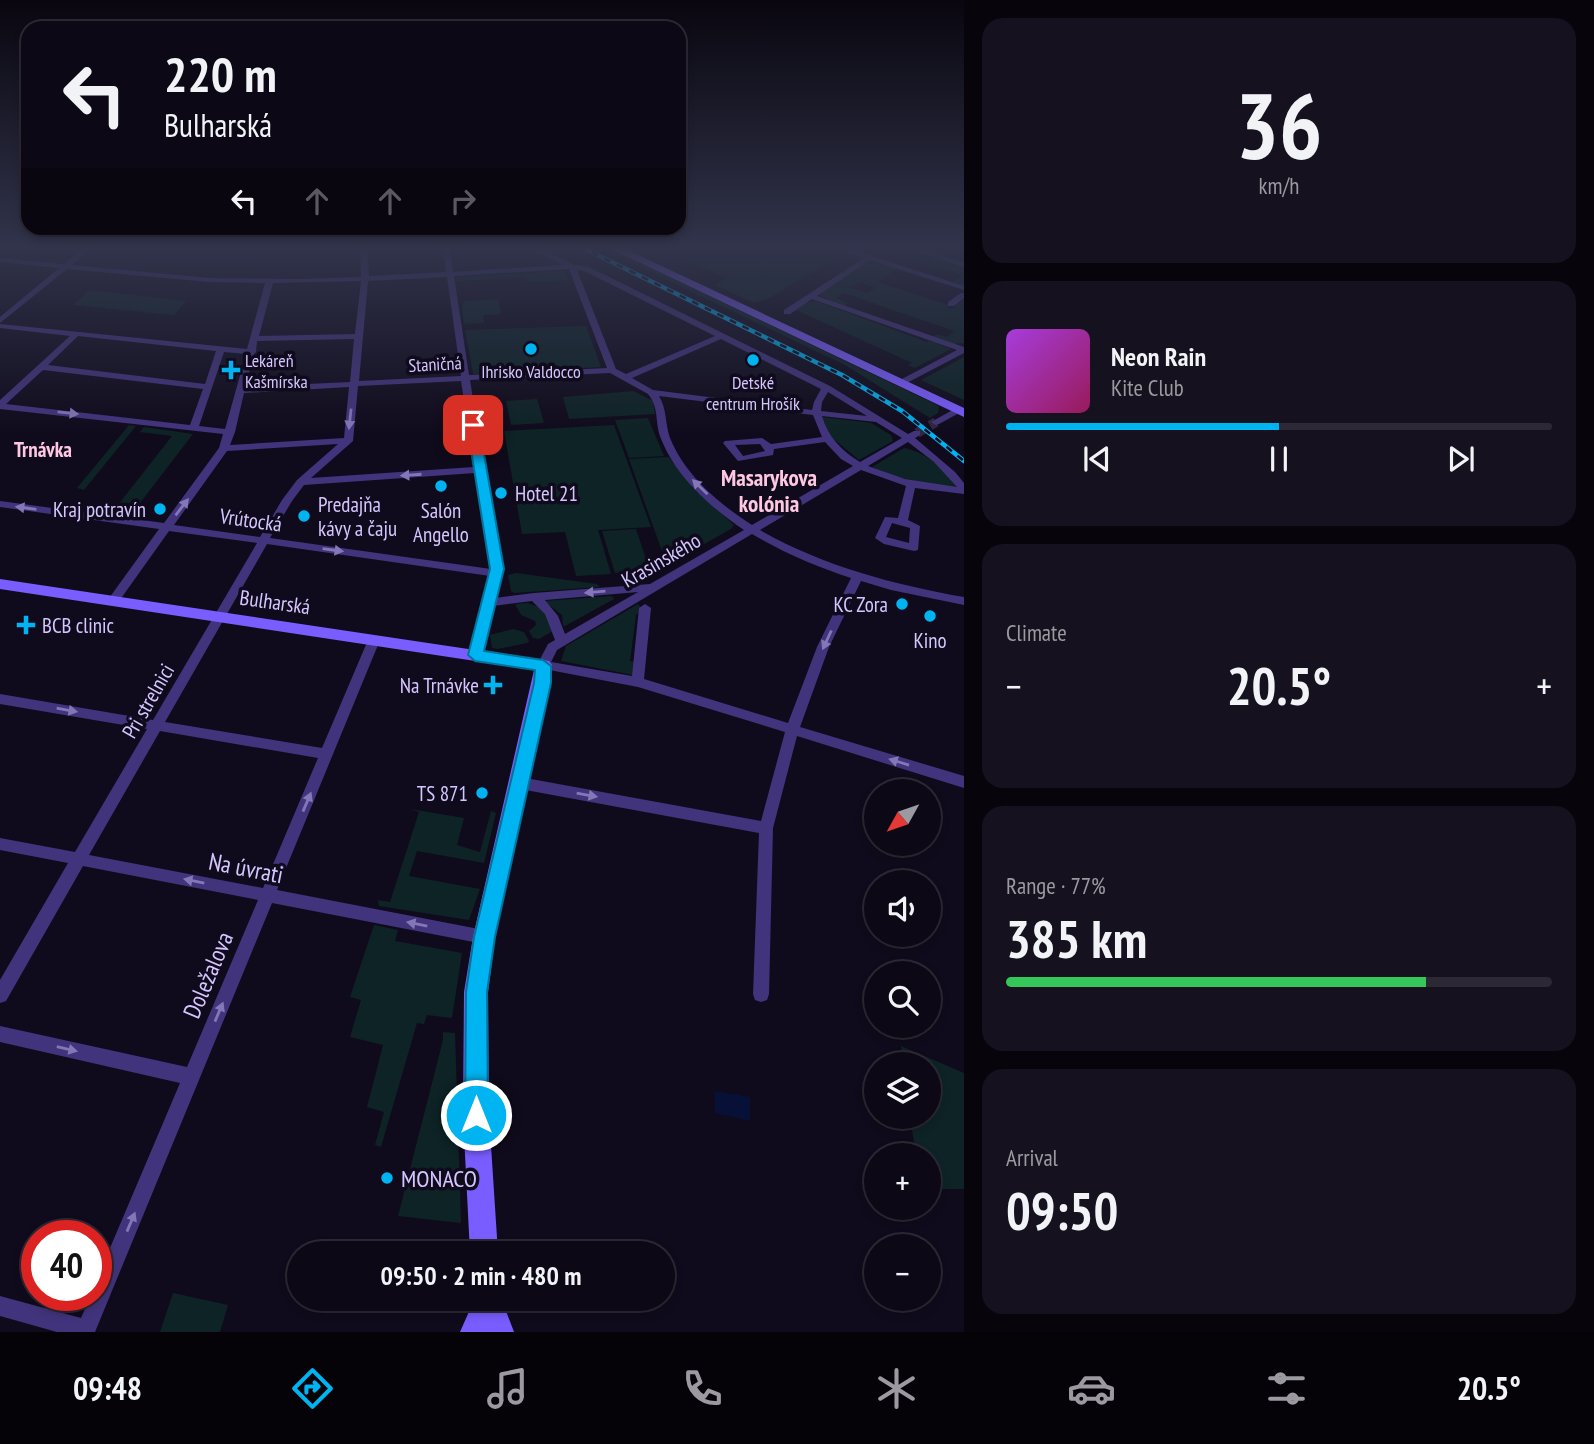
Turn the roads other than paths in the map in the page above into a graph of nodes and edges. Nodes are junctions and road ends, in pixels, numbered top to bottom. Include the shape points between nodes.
1 (18, 308) edge
2 (262, 308) edge
3 (361, 308) edge
4 (455, 308) edge
5 (588, 308) edge
6 (665, 308) edge
7 (742, 308) edge
8 (793, 308) edge
9 (845, 308) edge
10 (787, 312) dead end
11 (0, 324) edge
12 (75, 335) junction
13 (358, 336) junction
14 (722, 336) junction
15 (254, 339) junction
16 (964, 350) edge
17 (220, 351) junction
18 (252, 352) junction
19 (41, 367) junction
20 (612, 370) junction
21 (467, 378) junction
22 (625, 378) junction
23 (901, 383) junction
24 (354, 384) junction
25 (209, 387) junction
26 (827, 388) junction
27 (241, 390) junction
28 (651, 392) junction
29 (0, 405) edge
30 (961, 411) edge
31 (815, 413) junction
32 (874, 420) junction
33 (936, 422) tunnel mouth
34 (194, 428) junction
35 (230, 432) junction
36 (913, 436) junction
37 (827, 439) junction
38 (348, 441) junction
39 (769, 447) dead end
40 (225, 448) junction
41 (861, 466) junction
42 (479, 470) junction
43 (301, 482) junction
44 (911, 485) junction
45 (964, 490) edge
46 (0, 504) edge
47 (902, 522) dead end
48 (166, 527) junction
49 (753, 529) junction
50 (265, 541) junction
51 (497, 573) junction
52 (857, 578) junction
53 (0, 584) edge
54 (655, 586) junction
55 (534, 597) junction
56 (113, 601) junction
57 (964, 601) edge
58 (489, 603) junction
59 (645, 608) dead end
60 (221, 617) junction
61 (374, 640) junction
62 (561, 641) junction
63 (475, 655) junction
64 (543, 666) junction
65 (638, 682) junction
66 (0, 699) edge
67 (157, 726) junction
68 (792, 730) junction
69 (327, 754) junction
70 (964, 782) edge
71 (520, 783) junction
72 (766, 828) junction
73 (0, 844) edge
74 (79, 859) junction
75 (268, 895) junction
76 (484, 937) junction
77 (761, 994) dead end
78 (0, 995) edge
79 (0, 1034) edge
80 (192, 1077) junction
81 (483, 1241) edge
82 (0, 1306) edge
83 (483, 1311) edge
84 (487, 1311) edge
85 (491, 1311) edge
86 (475, 1332) edge
87 (488, 1332) edge
88 (499, 1332) edge

1 - 11 street
2 - 15 street
3 - 13 street
4 - 21 street
5 - 20 street
6 - 14 street
7 - 23 street
8 - 10 street
9 - 16 street
11 - 12 street
12 - 17 street
12 - 19 street
13 - 15 street
13 - 24 street
14 - 22 street
14 - 26 street
15 - 18 street
16 - 23 street
17 - 18 street
17 - 25 street
18 - 27 street
19 - 25 street
19 - 29 street
20 - 21 street, Staničná
20 - 22 street
21 - 24 street, Staničná
21 - 42 street
22 - 28 street
23 - 30 street
24 - 27 street, Staničná
24 -> 38 street
25 - 34 street
26 - 31 street via 817,400
26 - 32 street
27 - 35 street
28 - 31 street
49 -> 28 street via 720,507 691,479 675,457 664,433 661,402
29 -> 34 street
30 - 33 street
31 - 32 street
31 - 37 street
32 - 36 street
34 - 35 street
35 - 40 street
36 - 41 street, Krasinského
36 - 45 street via 953,473
37 - 39 street
37 - 41 street
38 - 40 street
38 - 43 street, Pri strelnici
48 -> 40 street
41 - 44 street
41 - 49 street, Krasinského
42 -> 43 street
42 - 51 street
43 - 50 street, Pri strelnici
44 - 45 street
44 - 47 street
48 -> 46 street, Vrútocká
48 - 50 street, Vrútocká
48 - 56 street
49 - 52 street via 787,549
49 - 54 street, Krasinského
50 -> 51 street, Vrútocká
50 - 60 street, Pri strelnici
51 - 58 street
52 - 57 street
52 -> 68 street via 823,647
53 - 56 street, Bulharská
54 -> 55 street
54 - 62 street, Krasinského
55 - 58 street
55 - 62 street via 555,618
56 - 60 street, Bulharská
58 - 63 street
59 - 65 street
60 - 61 street, Bulharská
60 - 67 street, Pri strelnici
61 - 63 street, Bulharská
61 - 69 street, Doležalova
62 - 64 street, Krasinského via 547,653
63 - 64 street, Bulharská
64 - 65 street
64 - 71 street
65 - 68 street
66 -> 67 street
67 - 69 street
67 - 74 street, Pri strelnici
70 -> 68 street
68 - 72 street
75 -> 69 street, Doležalova
71 -> 72 street
71 - 76 street
72 - 77 street
73 - 74 street, Na úvrati
75 -> 74 street, Na úvrati
74 - 78 street, Pri strelnici
76 -> 75 street, Na úvrati
80 -> 75 street, Doležalova
76 - 81 street via 476,992 476,1115
79 -> 80 street
82 -> 80 street, Doležalova via 86,1330
83 - 86 street
84 - 87 street
85 - 88 street

